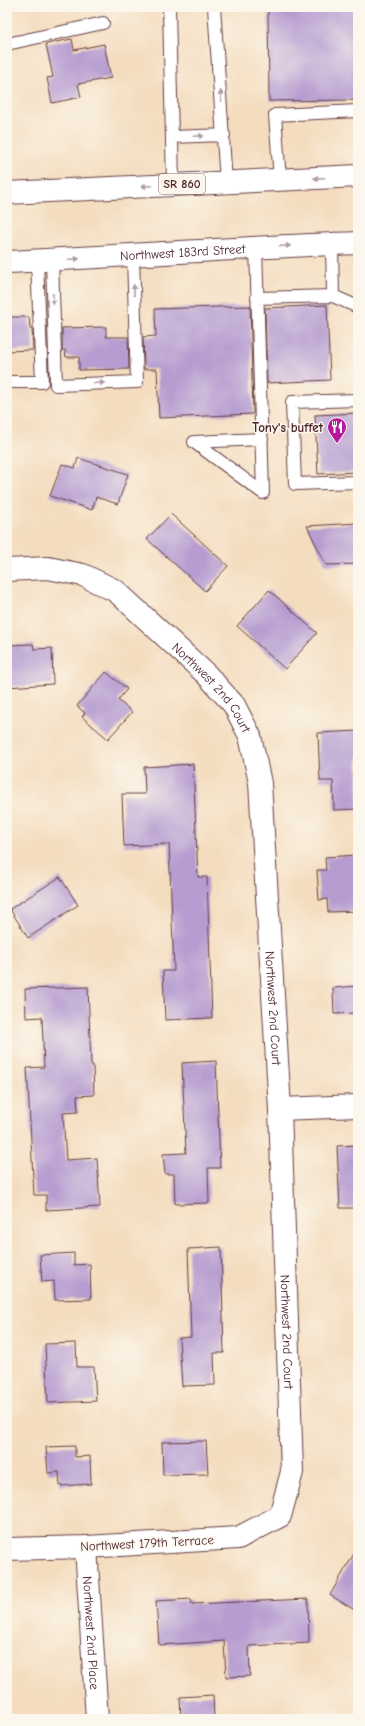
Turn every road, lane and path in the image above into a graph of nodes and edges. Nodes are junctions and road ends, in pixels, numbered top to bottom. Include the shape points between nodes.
1 (169, 7) edge
2 (214, 7) edge
3 (103, 23) dead end
4 (7, 44) edge
5 (358, 111) edge
6 (224, 135) junction
7 (172, 137) junction
8 (358, 176) edge
9 (280, 180) junction
10 (226, 182) junction
11 (173, 185) junction
12 (7, 193) edge
13 (358, 243) edge
14 (332, 244) junction
15 (256, 247) junction
16 (133, 256) junction
17 (45, 260) junction
18 (7, 262) edge
19 (333, 296) junction
20 (257, 298) junction
21 (358, 307) edge
22 (7, 382) edge
23 (358, 400) edge
24 (262, 439) junction
25 (358, 482) edge
26 (7, 570) edge
27 (358, 1106) edge
28 (280, 1109) junction
29 (280, 1516) joint
30 (86, 1547) junction
31 (7, 1549) edge
32 (97, 1719) edge

1 - 7 lane
6 -> 2 lane
3 - 4 lane
5 - 9 lane via 275,115
7 -> 6 lane
6 - 10 lane
7 - 11 lane
8 -> 9 street, SR 860
9 - 10 street, SR 860
10 - 11 street, SR 860
11 -> 12 street, SR 860
13 - 14 street, Northwest 183rd Street
15 -> 14 street, Northwest 183rd Street
14 - 19 lane
15 - 16 street, Northwest 183rd Street
15 - 20 lane
17 -> 16 street, Northwest 183rd Street
17 -> 16 lane via 56,385 137,382
17 - 18 street, Northwest 183rd Street
17 - 22 lane via 42,382
19 - 20 lane
19 - 21 lane
20 - 24 lane
23 - 25 lane via 292,402 295,484
24 - 24 lane via 263,493 194,442 201,442
26 - 28 street, Northwest 2nd Court via 48,568 83,575 116,591 207,675 234,705 250,736 260,783
27 - 28 street
28 - 29 street, Northwest 2nd Court via 292,1472
29 - 30 street, Northwest 179th Terrace via 238,1538
30 - 31 street, Northwest 179th Terrace
30 - 32 street, Northwest 2nd Place

